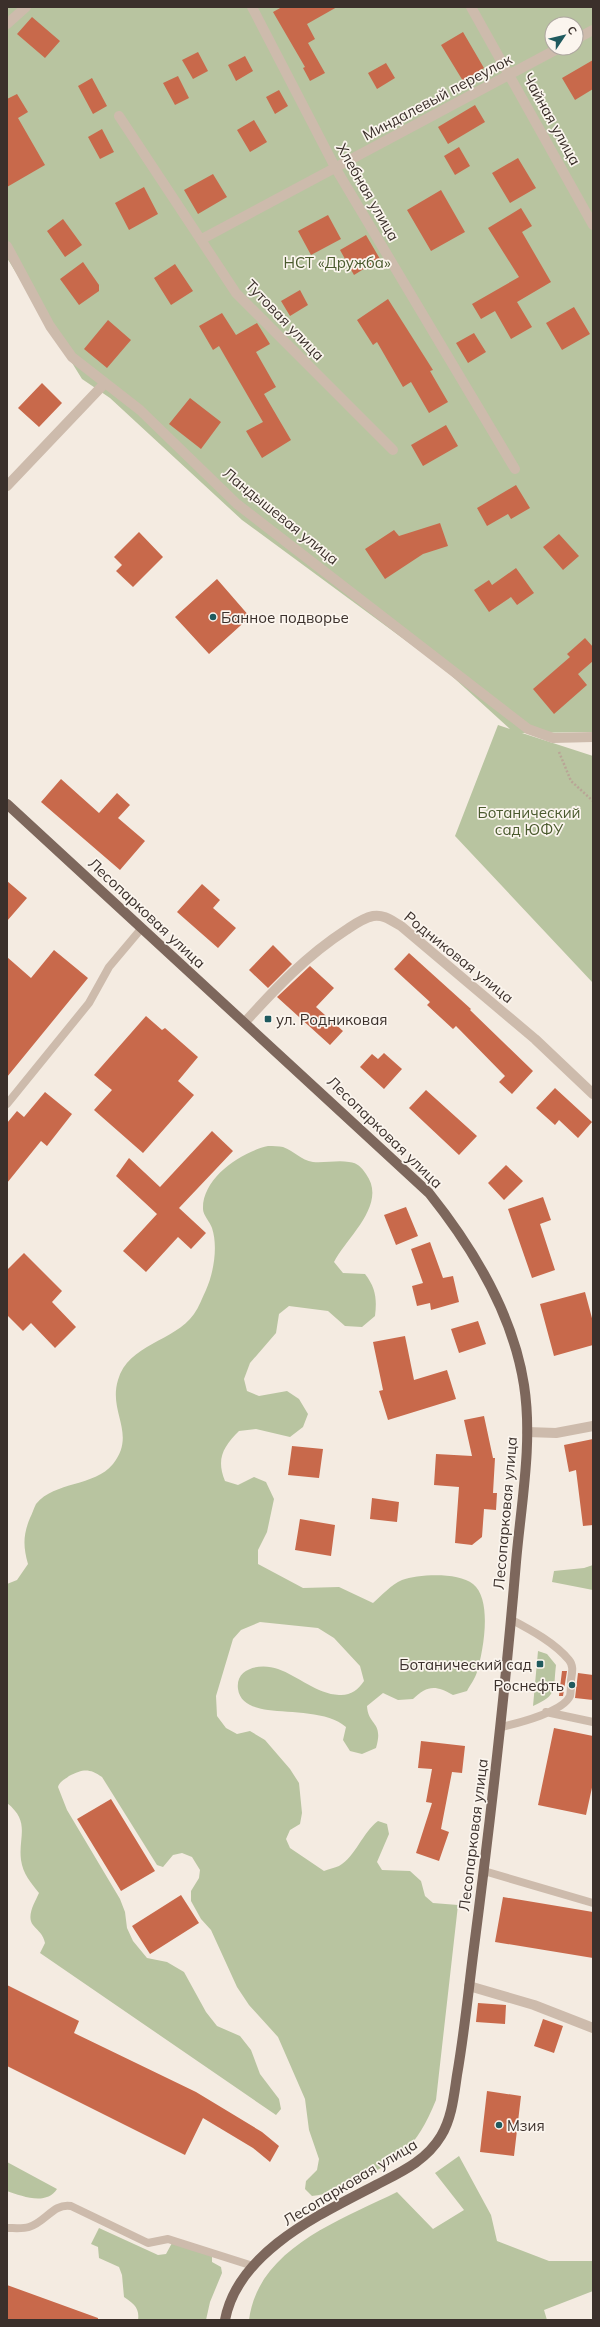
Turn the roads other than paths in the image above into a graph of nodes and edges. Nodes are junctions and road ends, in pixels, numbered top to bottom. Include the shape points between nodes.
1 (26, 7) edge
2 (252, 7) edge
3 (471, 7) edge
4 (7, 24) edge
5 (593, 30) edge
6 (584, 35) edge
7 (544, 56) edge
8 (510, 74) junction
9 (119, 116) dead end
10 (336, 169) junction
11 (593, 225) edge
12 (202, 239) junction
13 (7, 246) edge
14 (105, 383) junction
15 (393, 450) dead end
16 (515, 469) dead end
17 (7, 486) edge
18 (593, 737) edge
19 (7, 804) edge
20 (141, 929) junction
21 (245, 1022) junction
22 (593, 1094) edge
23 (7, 1104) edge
24 (593, 1426) edge
25 (527, 1432) junction
26 (512, 1620) junction
27 (546, 1712) junction
28 (593, 1722) edge
29 (502, 1727) junction
30 (484, 1870) junction
31 (593, 1903) edge
32 (469, 1986) junction
33 (593, 2028) edge
34 (7, 2228) edge
35 (253, 2266) junction
36 (225, 2320) edge

1 - 4 street
2 - 10 street, Хлебная улица
3 - 8 street, Чайная улица
5 - 6 street
7 - 8 street, Миндалевый переулок
8 - 10 street, Миндалевый переулок
8 - 11 street, Чайная улица
9 - 12 street, Тутовая улица
10 - 12 street, Миндалевый переулок
10 - 16 street, Хлебная улица
12 - 15 street, Тутовая улица via 236,293
13 - 14 street, Ландышевая улица via 50,326 72,357
14 - 17 street
14 - 18 street, Ландышевая улица via 140,410 238,504 528,729 553,738
19 - 20 main road, Лесопарковая улица
20 - 21 main road, Лесопарковая улица
20 - 23 lane via 109,967 89,1003
21 - 22 street, Родниковая улица via 283,980 321,946 363,919 385,917 401,926 535,1039
21 - 25 main road, Лесопарковая улица via 418,1182 456,1229 491,1289 510,1332 523,1382
24 - 25 street via 556,1433
25 - 26 main road, Лесопарковая улица
26 - 27 lane via 533,1632 570,1660 573,1668 570,1696 565,1702
26 - 29 main road, Лесопарковая улица
27 - 28 lane
27 - 29 lane via 533,1719
29 - 30 main road, Лесопарковая улица
30 - 31 lane
30 - 32 main road, Лесопарковая улица
32 - 33 street via 534,2005
32 - 35 main road, Лесопарковая улица via 451,2110 436,2144 410,2167 305,2224
34 - 35 lane via 29,2227 40,2222 54,2209 64,2205 71,2206 148,2243 168,2239
35 - 36 main road, Лесопарковая улица via 234,2292

